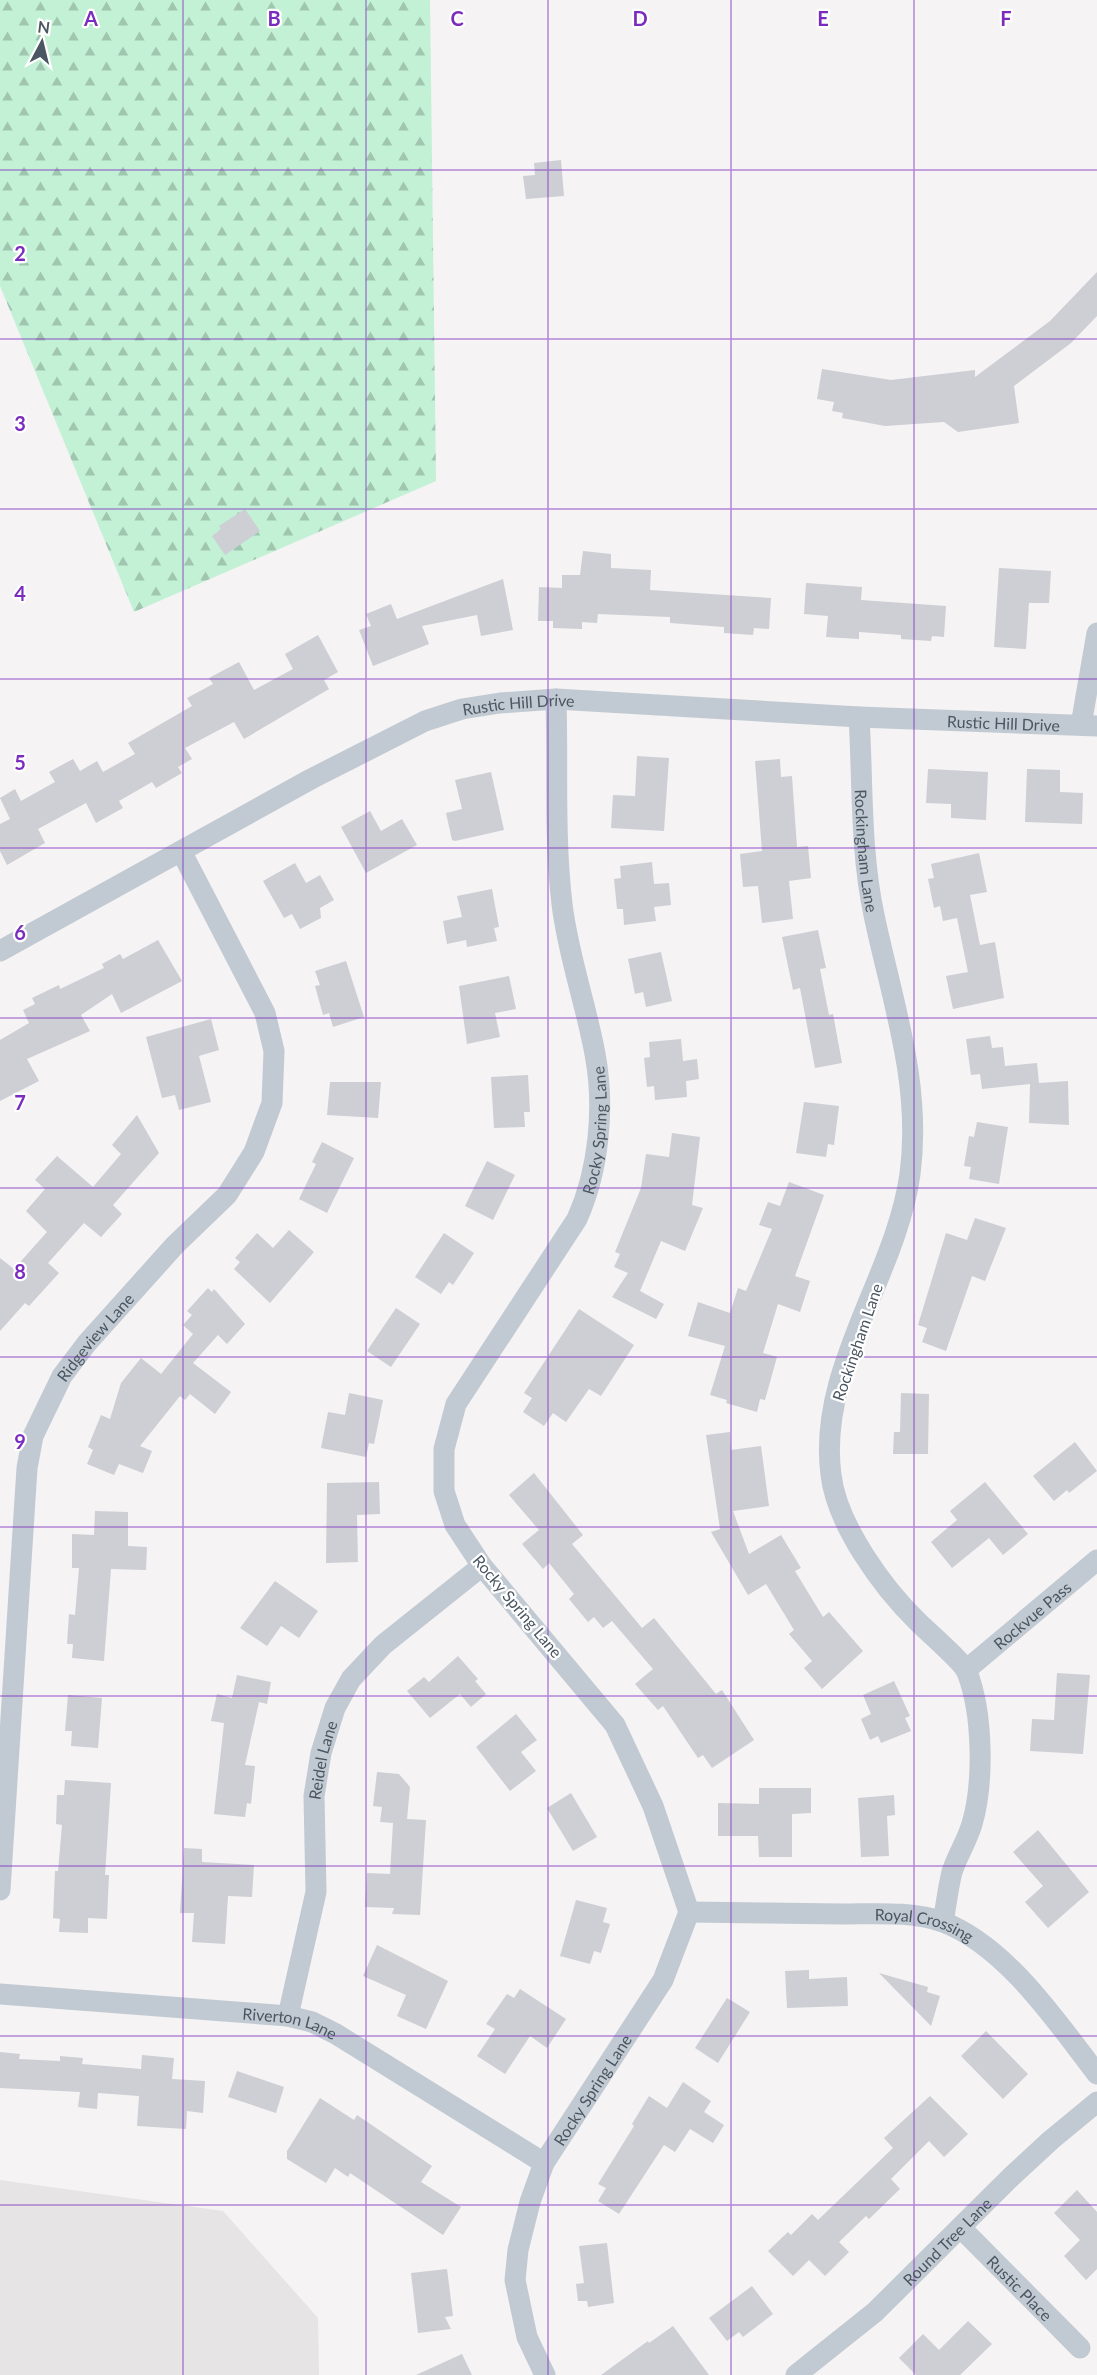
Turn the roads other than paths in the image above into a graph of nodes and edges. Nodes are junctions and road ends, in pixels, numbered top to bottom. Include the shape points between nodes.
1 (1097, 633) edge
2 (556, 699) junction
3 (859, 717) junction
4 (1089, 725) edge
5 (182, 851) junction
6 (0, 951) edge
7 (1097, 1560) edge
8 (482, 1566) junction
9 (966, 1670) junction
10 (0, 1890) edge
11 (689, 1912) junction
12 (943, 1923) junction
13 (0, 1994) edge
14 (288, 2016) junction
15 (1097, 2074) edge
16 (1097, 2102) edge
17 (544, 2163) junction
18 (960, 2228) junction
19 (1080, 2348) dead end
20 (545, 2375) edge
21 (796, 2375) edge

1 - 4 street
2 - 3 street, Rustic Hill Drive
2 - 5 street, Rustic Hill Drive via 490,704 425,722
2 - 8 street, Rocky Spring Lane via 562,904 595,1055 599,1093 597,1132 590,1185 577,1219 476,1370 450,1421 444,1449 444,1491 456,1526
3 - 4 street, Rustic Hill Drive
3 - 9 street, Rockingham Lane via 866,868 906,1048 912,1095 910,1173 902,1208 844,1368 832,1413 831,1479 849,1526 879,1575 912,1616
5 - 6 street, Rustic Hill Drive
5 - 10 street, Ridgeview Lane via 265,1013 274,1051 272,1103 254,1152 227,1195 175,1245 87,1342 62,1376 33,1436 27,1468
7 - 9 street, Rockvue Pass
8 - 11 street, Rocky Spring Lane via 615,1725 653,1806
8 - 14 street, Reidel Lane via 383,1644 351,1678 335,1708 321,1753 314,1796 316,1892
9 - 12 street via 977,1716 980,1764 972,1824 953,1870
11 - 12 street, Royal Crossing via 896,1914
11 - 17 street, Rocky Spring Lane via 663,1980 648,2007
12 - 15 street, Royal Crossing via 974,1939 1005,1965
13 - 14 street, Riverton Lane
14 - 17 street, Riverton Lane via 336,2034
16 - 18 street, Round Tree Lane via 1051,2140
17 - 20 street, Rocky Spring Lane via 518,2250 515,2280 527,2337
18 - 19 street, Rustic Place
18 - 21 street, Round Tree Lane via 875,2312

